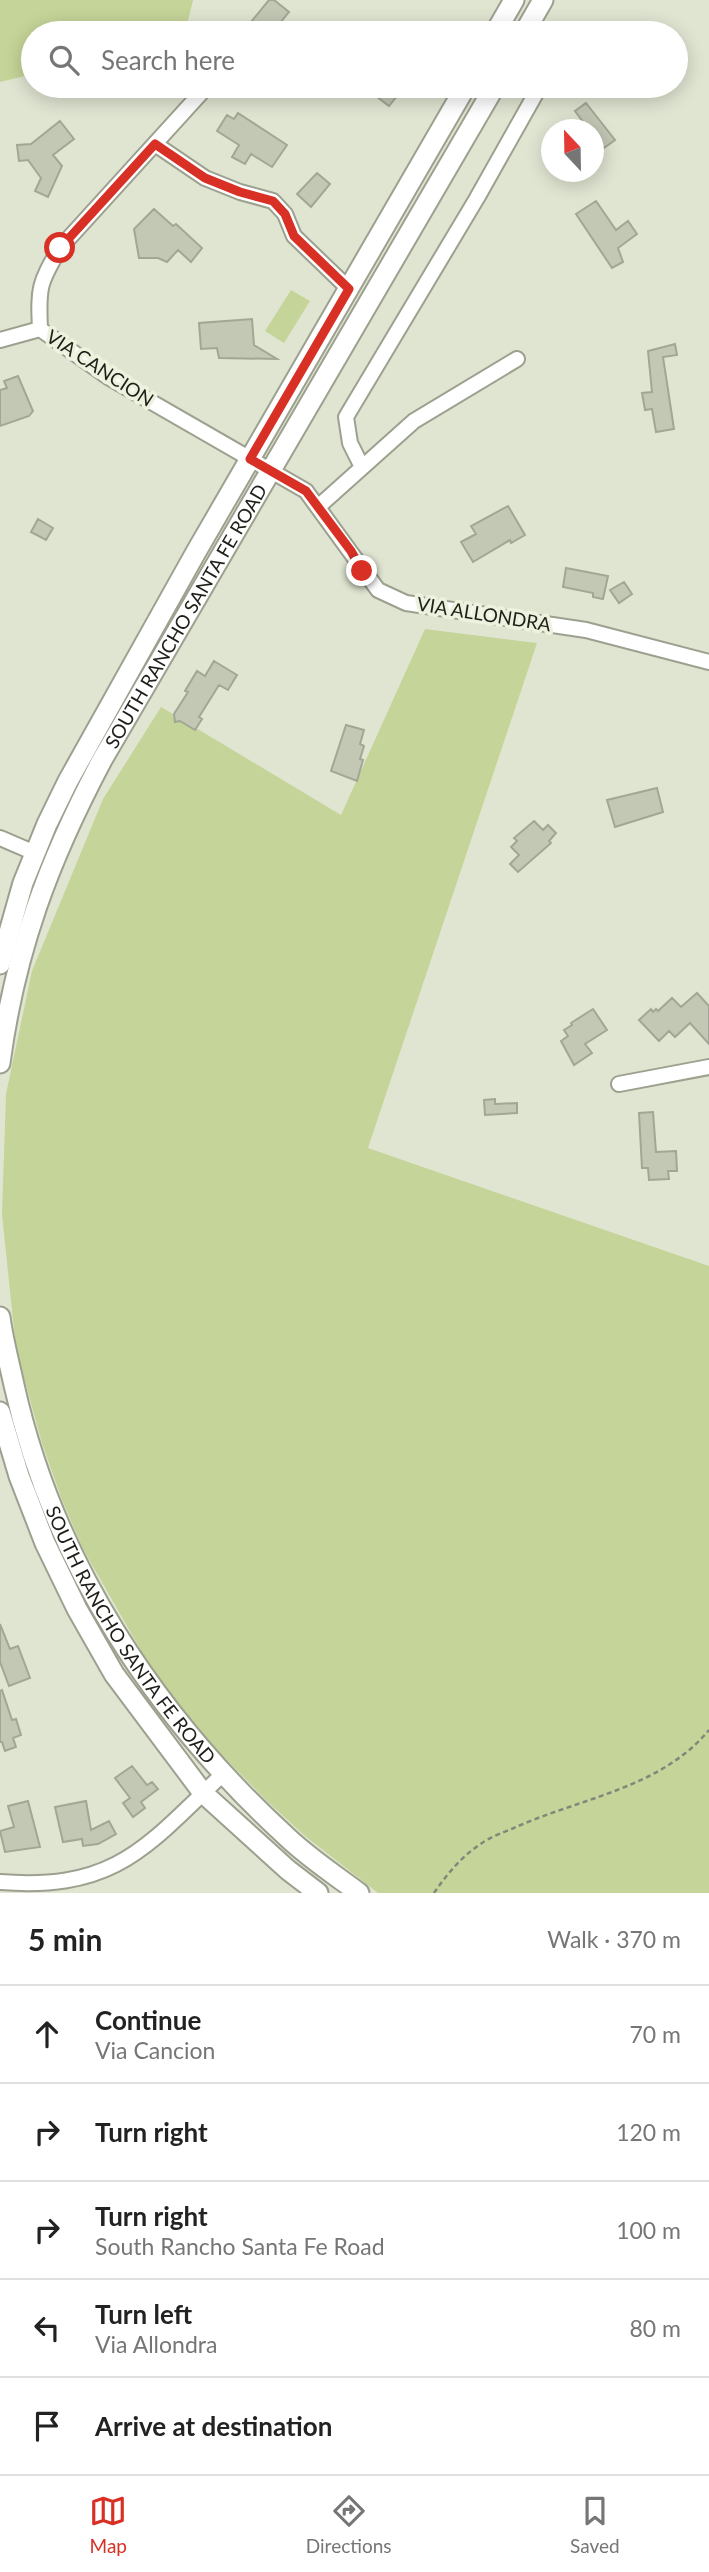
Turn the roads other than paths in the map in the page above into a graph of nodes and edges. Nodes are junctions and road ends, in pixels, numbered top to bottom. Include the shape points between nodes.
1 (514, 0) edge
2 (543, 0) edge
3 (502, 21) edge
4 (531, 21) edge
5 (196, 98) edge
6 (459, 98) edge
7 (488, 98) edge
8 (533, 98) edge
9 (155, 144) junction
10 (349, 289) junction
11 (40, 329) junction
12 (0, 340) edge
13 (517, 359) dead end
14 (250, 459) junction
15 (362, 467) junction
16 (271, 471) junction
17 (318, 507) junction
18 (709, 662) edge
19 (0, 838) edge
20 (35, 853) junction
21 (0, 964) edge
22 (0, 1063) edge
23 (709, 1067) edge
24 (620, 1084) dead end
25 (0, 1317) edge
26 (0, 1412) edge
27 (223, 1774) junction
28 (203, 1793) junction
29 (4, 1886) edge
30 (318, 1893) edge
31 (359, 1893) edge

1 - 3 main road
2 - 4 main road
5 - 9 street, VIA CANCION
6 - 10 main road, SOUTH RANCHO SANTA FE ROAD
7 - 16 main road, SOUTH RANCHO SANTA FE ROAD
8 - 15 street via 346,416 350,443
9 - 10 street via 205,178 273,201 285,214 294,236
9 - 11 street, VIA CANCION via 60,248 43,277 38,298
10 - 14 main road, SOUTH RANCHO SANTA FE ROAD
11 - 12 street
11 - 14 street, VIA CANCION via 108,377
13 - 15 street via 414,421
14 - 16 street, VIA CANCION
14 - 20 main road, SOUTH RANCHO SANTA FE ROAD via 68,781
15 - 17 street
16 - 17 street, VIA ALLONDRA via 306,491
16 - 22 main road, SOUTH RANCHO SANTA FE ROAD via 70,821 29,923
17 - 18 street, VIA ALLONDRA via 378,590 407,603 586,630
19 - 20 street
20 - 21 main road, SOUTH RANCHO SANTA FE ROAD
23 - 24 street
25 - 27 main road, SOUTH RANCHO SANTA FE ROAD via 27,1438 76,1562 111,1629 153,1690
26 - 28 main road, SOUTH RANCHO SANTA FE ROAD via 45,1544 76,1609 114,1674
27 - 28 street
27 - 31 main road, SOUTH RANCHO SANTA FE ROAD via 289,1839
28 - 29 street via 145,1847 113,1867 62,1882
28 - 30 main road, SOUTH RANCHO SANTA FE ROAD

